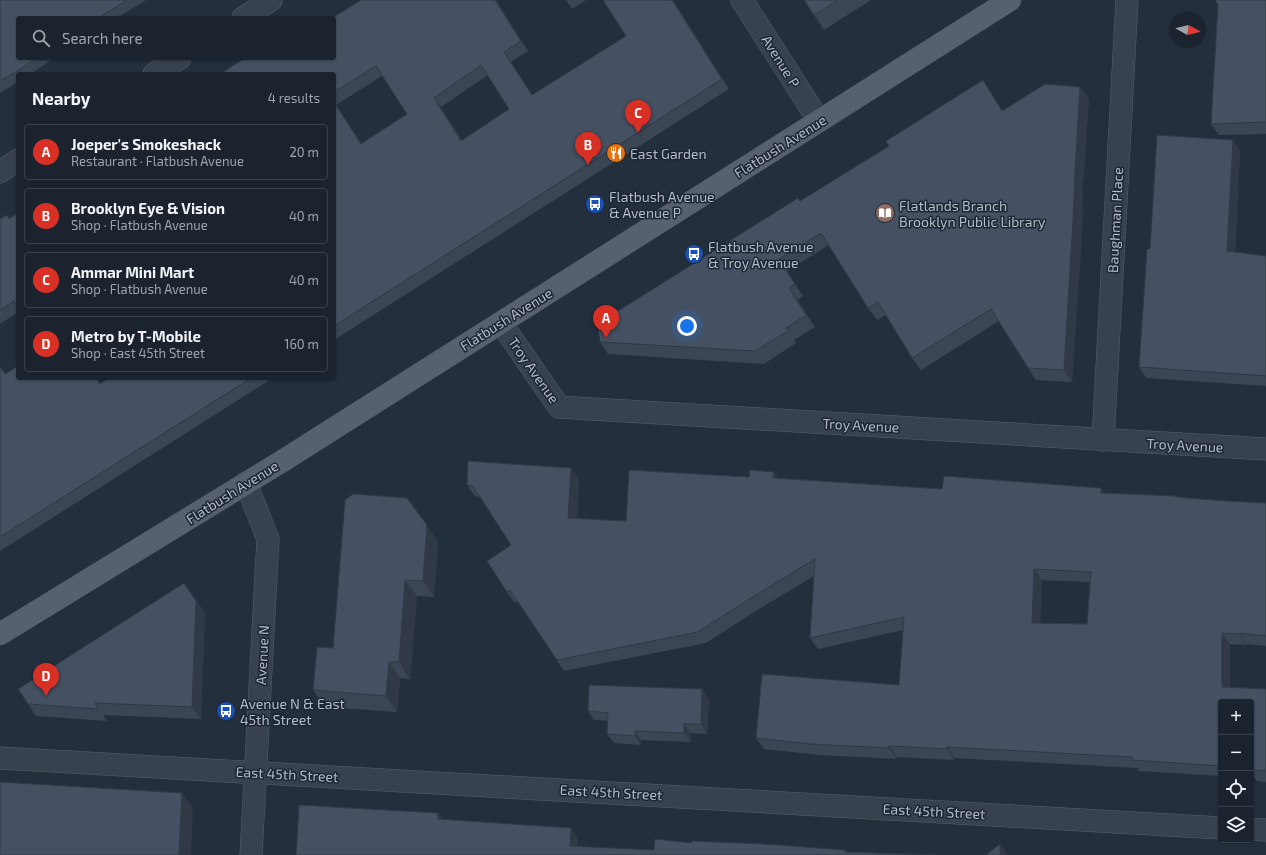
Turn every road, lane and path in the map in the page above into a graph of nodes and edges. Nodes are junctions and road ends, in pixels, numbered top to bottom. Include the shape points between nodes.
1 (271, 0) edge
2 (742, 0) edge
3 (1010, 0) edge
4 (1127, 0) edge
5 (246, 16) edge
6 (177, 60) edge
7 (157, 72) edge
8 (819, 121) junction
9 (16, 161) edge
10 (0, 172) edge
11 (501, 323) junction
12 (1103, 440) junction
13 (1266, 450) edge
14 (246, 483) junction
15 (0, 634) edge
16 (0, 758) edge
17 (255, 772) junction
18 (1218, 828) edge
19 (1254, 829) edge
20 (1266, 830) edge
21 (251, 855) edge

1 - 5 street
2 - 8 street, Avenue P
3 - 8 main road, Flatbush Avenue
4 - 12 street, Baughman Place
6 - 7 street
8 - 11 main road, Flatbush Avenue
9 - 10 street
11 - 12 street, Troy Avenue via 559,407
11 - 14 main road, Flatbush Avenue
12 - 13 street, Troy Avenue
14 - 15 main road, Flatbush Avenue
14 - 17 street, Avenue N via 268,539
16 - 17 street, East 45th Street
17 - 18 street, East 45th Street
17 - 21 street, Avenue N
19 - 20 street

